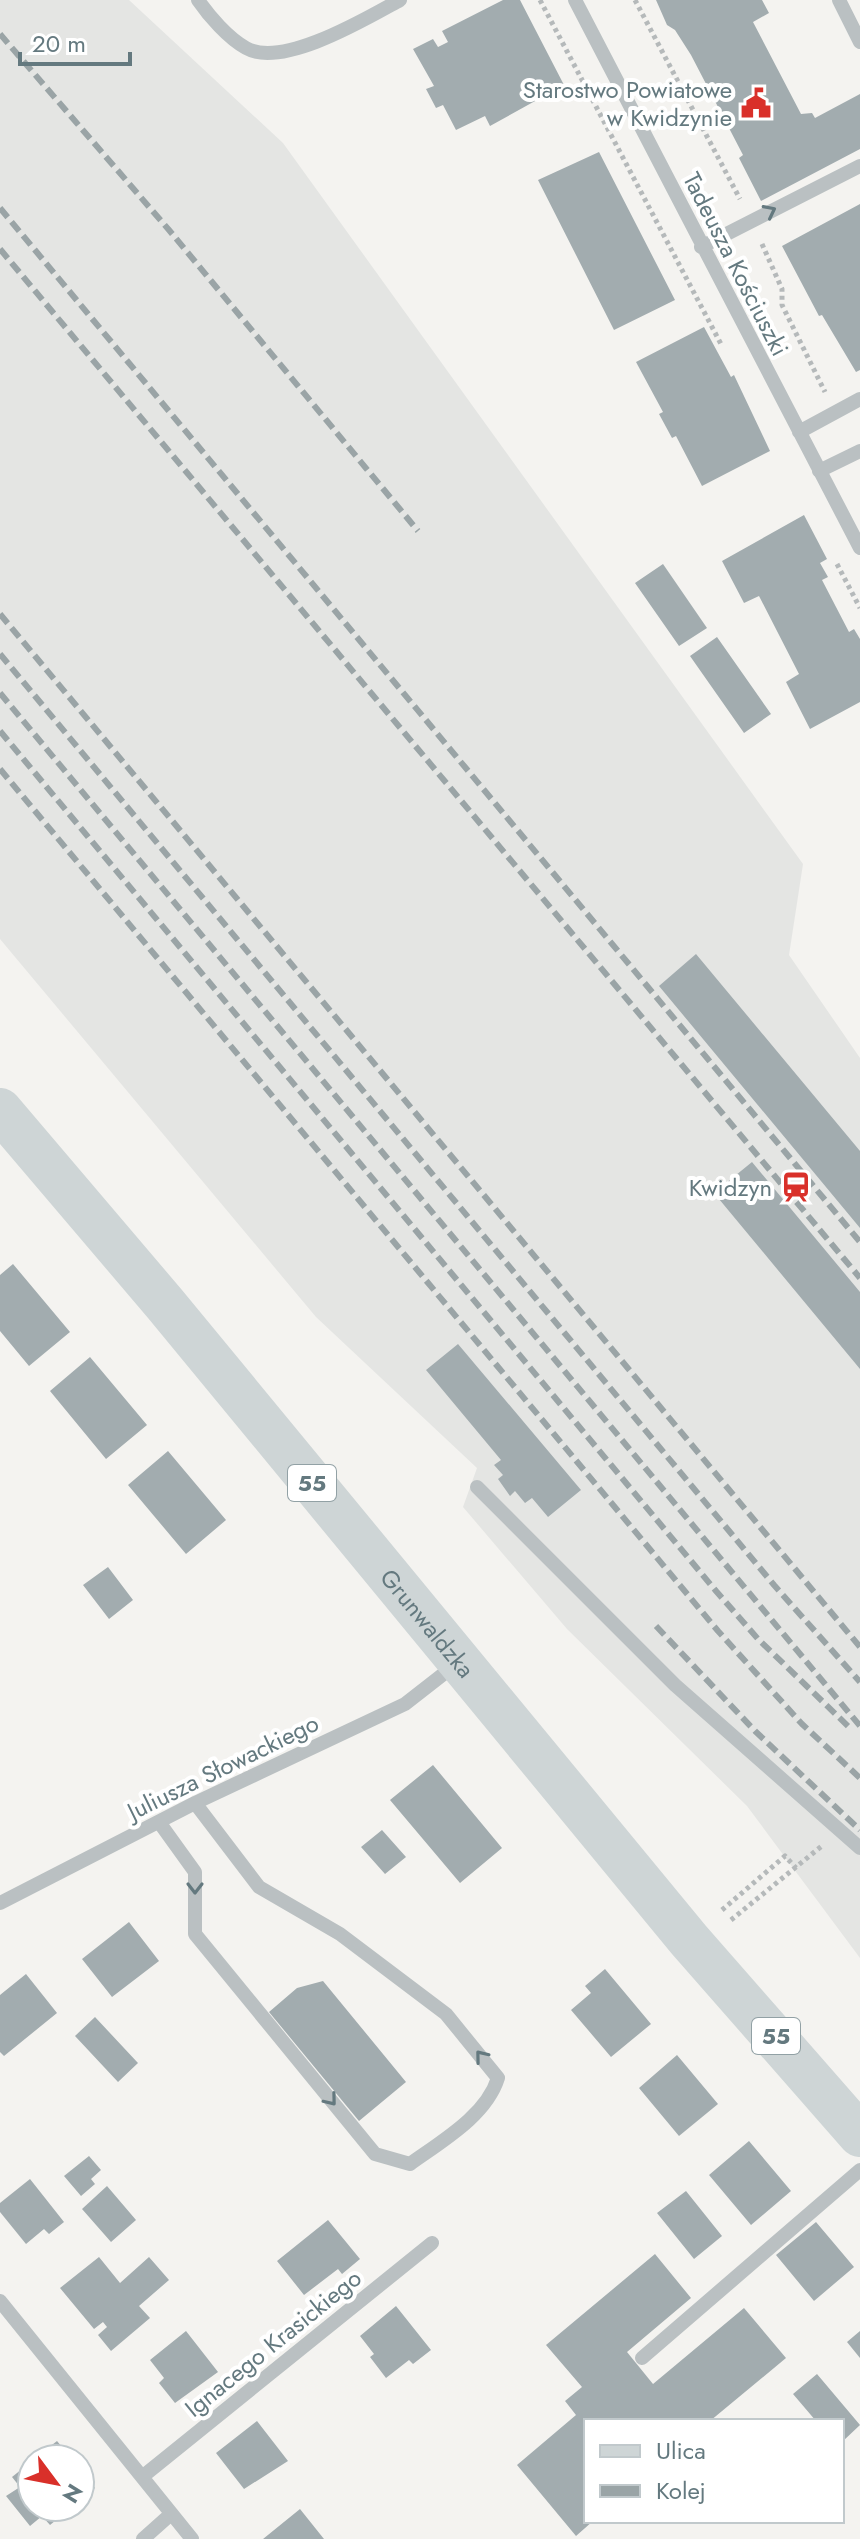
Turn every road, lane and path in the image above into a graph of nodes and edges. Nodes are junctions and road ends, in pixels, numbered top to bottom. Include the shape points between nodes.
1 (198, 0) edge
2 (400, 0) edge
3 (540, 0) edge
4 (575, 0) edge
5 (839, 0) edge
6 (860, 42) edge
7 (860, 166) edge
8 (701, 247) junction
9 (726, 353) dead end
10 (860, 399) edge
11 (799, 432) junction
12 (860, 451) edge
13 (819, 471) junction
14 (860, 548) edge
15 (830, 551) dead end
16 (860, 608) edge
17 (0, 1110) edge
18 (477, 1487) dead end
19 (458, 1662) junction
20 (195, 1803) junction
21 (159, 1822) junction
22 (860, 1848) edge
23 (796, 1868) dead end
24 (787, 1875) dead end
25 (0, 1903) edge
26 (722, 1910) dead end
27 (731, 1920) dead end
28 (860, 2135) edge
29 (860, 2170) edge
30 (432, 2243) dead end
31 (0, 2301) edge
32 (642, 2358) dead end
33 (142, 2477) junction
34 (171, 2514) junction
35 (143, 2539) edge
36 (192, 2539) edge

1 - 2 street via 247,49 283,53 348,28
3 - 9 path
4 - 8 street, Tadeusza Kościuszki
5 - 6 street
8 -> 7 street
8 - 11 street, Tadeusza Kościuszki
10 - 11 street
11 - 13 street, Tadeusza Kościuszki
12 - 13 street
13 - 14 street, Tadeusza Kościuszki
15 - 16 path
17 - 19 main road, Grunwaldzka / 55
18 - 22 street via 675,1685
19 - 20 street, Juliusza Słowackiego via 405,1704
19 - 28 main road, Grunwaldzka / 55 via 689,1940
20 - 21 street, Juliusza Słowackiego
21 -> 20 street via 195,1872 195,1934 375,2154 410,2164 456,2131 493,2093 498,2078 446,2014 340,1934 259,1887
21 - 25 street, Juliusza Słowackiego
23 - 26 path via 785,1856
24 - 27 path
29 - 32 street
30 - 33 street, Ignacego Krasickiego
31 - 33 street
33 - 34 street
34 - 35 street
34 - 36 street

